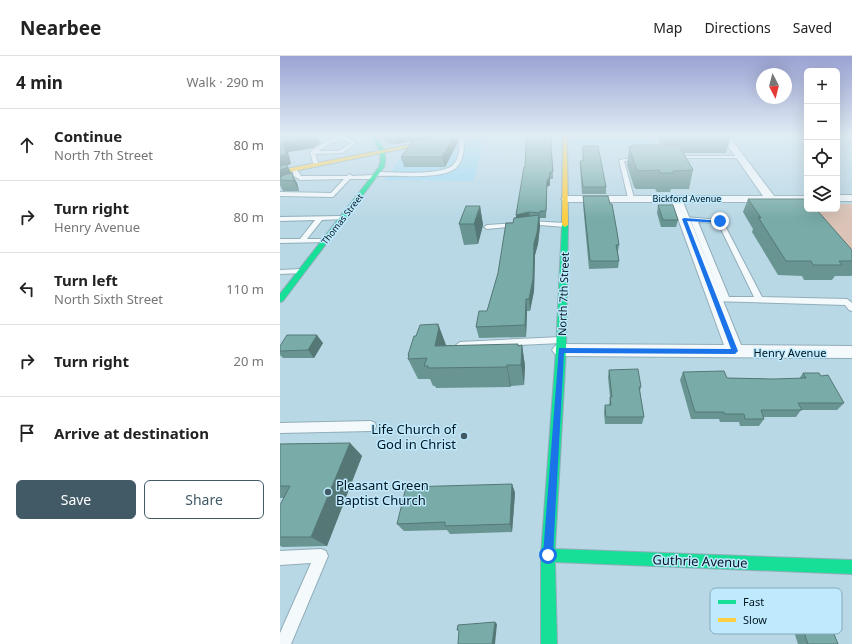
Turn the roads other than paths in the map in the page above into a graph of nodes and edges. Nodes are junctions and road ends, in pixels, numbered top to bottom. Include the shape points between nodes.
1 (324, 163) edge
2 (382, 163) edge
3 (456, 163) edge
4 (565, 163) edge
5 (622, 163) edge
6 (745, 163) edge
7 (316, 165) joint
8 (294, 169) junction
9 (280, 172) edge
10 (375, 175) junction
11 (350, 176) junction
12 (300, 178) junction
13 (293, 181) edge
14 (280, 194) edge
15 (631, 198) junction
16 (676, 198) junction
17 (840, 198) edge
18 (852, 198) edge
19 (566, 199) junction
20 (771, 199) junction
21 (804, 199) edge
22 (320, 218) junction
23 (342, 218) junction
24 (280, 219) edge
25 (689, 220) junction
26 (565, 225) junction
27 (487, 227) dead end
28 (283, 241) edge
29 (302, 241) junction
30 (325, 241) junction
31 (280, 248) edge
32 (301, 271) junction
33 (280, 272) edge
34 (280, 299) edge
35 (720, 299) junction
36 (759, 300) junction
37 (852, 308) edge
38 (460, 345) edge
39 (561, 345) junction
40 (735, 351) junction
41 (852, 352) edge
42 (371, 426) dead end
43 (280, 428) edge
44 (548, 555) junction
45 (280, 558) edge
46 (852, 566) edge
47 (284, 644) edge
48 (549, 644) edge

1 - 7 street
2 - 10 street, Thomas Street
3 - 10 lane via 451,169 436,173
4 - 19 street, North 7th Street
5 - 15 lane
6 - 20 street
7 - 8 street
8 - 9 street
8 - 12 lane
10 - 11 lane
10 - 23 street, Thomas Street
11 - 12 lane
11 - 14 lane via 332,195
12 - 13 lane
15 - 16 street, Bickford Avenue
15 - 19 street, Bickford Avenue
16 - 20 street, Bickford Avenue
16 - 25 street
17 - 18 street
19 - 26 street, North 7th Street
20 - 21 street, Bickford Avenue
22 - 23 lane
22 - 24 lane
22 - 29 lane
23 - 30 street, Thomas Street
25 - 35 street
25 - 36 lane via 720,221
26 - 27 lane via 530,223 509,227
26 - 39 street, North 7th Street
28 - 29 lane
28 - 31 lane
29 - 30 lane
30 - 32 street, Thomas Street
32 - 33 lane
32 - 34 street, Thomas Street
35 - 36 lane
35 - 40 street
36 - 37 lane via 848,302
38 - 39 lane
39 - 40 street, Henry Avenue
39 - 44 street, North 7th Street
40 - 41 street, Henry Avenue
42 - 43 lane
44 - 46 street, Guthrie Avenue
44 - 48 street, North 7th Street
45 - 47 lane via 321,556

